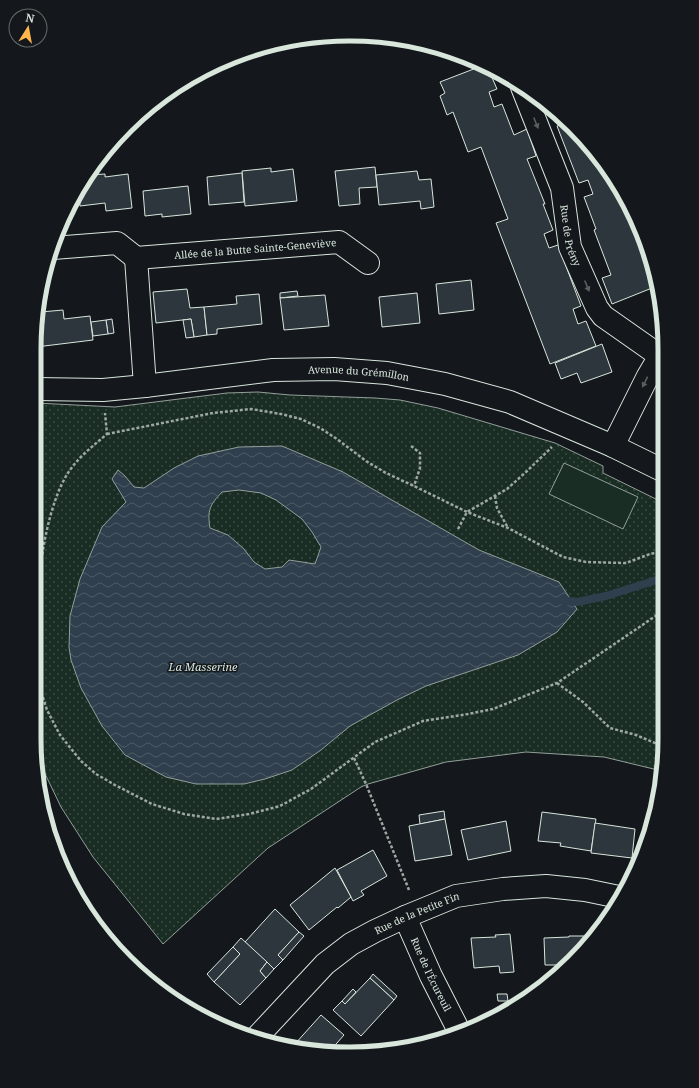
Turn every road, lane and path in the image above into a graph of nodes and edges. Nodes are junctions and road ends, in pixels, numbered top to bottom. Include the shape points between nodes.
1 (526, 97) edge
2 (58, 248) edge
3 (136, 258) junction
4 (368, 263) dead end
5 (658, 350) edge
6 (658, 359) edge
7 (145, 386) junction
8 (41, 389) edge
9 (103, 390) junction
10 (571, 428) junction
11 (107, 434) junction
12 (411, 446) dead end
13 (613, 446) junction
14 (658, 468) edge
15 (414, 486) junction
16 (495, 496) junction
17 (467, 512) junction
18 (508, 528) junction
19 (458, 529) dead end
20 (658, 552) edge
21 (41, 561) edge
22 (658, 614) edge
23 (557, 682) junction
24 (41, 691) edge
25 (658, 744) edge
26 (354, 758) junction
27 (615, 896) edge
28 (411, 915) junction
29 (457, 1028) edge
30 (260, 1034) edge

1 -> 5 street, Rue de Prény via 562,188 570,247 597,308 603,316
2 - 3 street via 117,243
3 - 4 street, Allée de la Butte Sainte-Geneviève via 339,242
3 - 7 street
6 -> 13 street
7 - 9 street, Avenue du Grémillon
7 - 10 street, Avenue du Grémillon via 274,370 334,369 387,373 445,384 510,402
8 - 9 street, Avenue du Grémillon
9 - 11 path
10 - 13 street, Avenue du Grémillon
10 - 16 path via 526,472
11 - 15 path via 213,413 251,409 281,414 301,419 320,428 366,461
11 - 21 path via 84,452 68,473 55,499
12 - 15 path via 420,453 420,468
13 - 14 street, Avenue du Grémillon
15 - 17 path
16 - 17 path
16 - 18 path via 497,508
17 - 18 path
17 - 19 path
18 - 20 path via 563,557 586,562 626,563
22 - 23 path
23 - 25 path via 610,728
23 - 26 path via 493,709 423,721 375,742
24 - 26 path via 60,735 81,761 96,774 152,804 184,814 216,819 280,806 311,789
26 - 28 path via 366,784
27 - 28 street, Rue de la Petite Fin via 546,886 503,889 456,896
28 - 29 street, Rue de l'Écureuil via 430,976
28 - 30 street, Rue de la Petite Fin via 352,944 325,964

